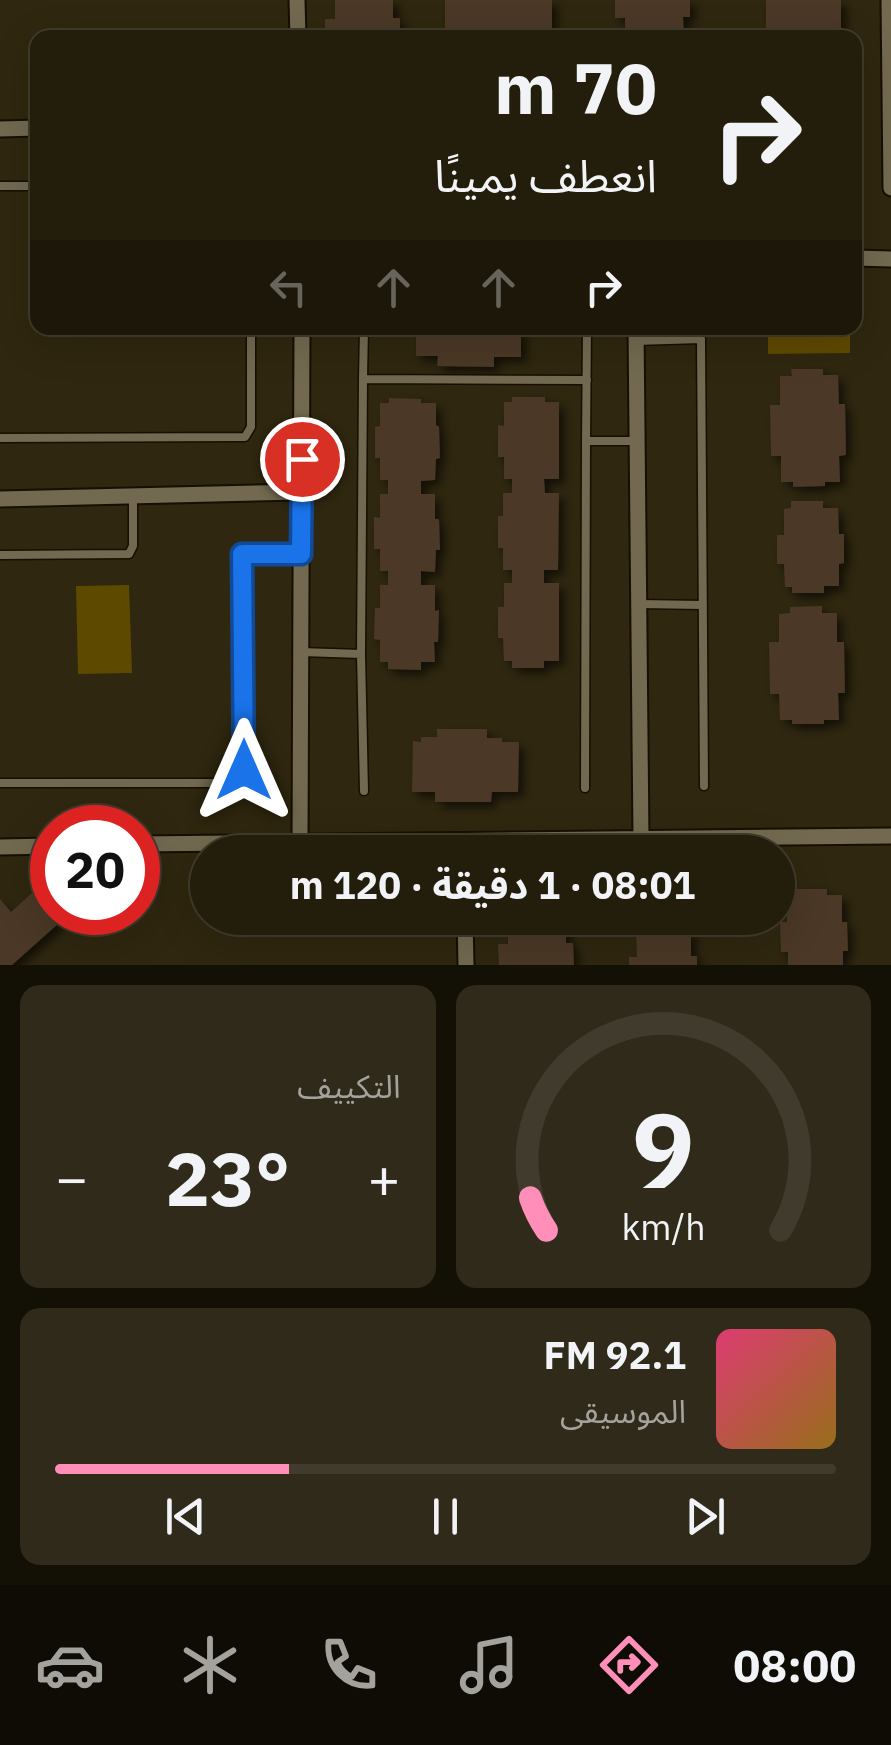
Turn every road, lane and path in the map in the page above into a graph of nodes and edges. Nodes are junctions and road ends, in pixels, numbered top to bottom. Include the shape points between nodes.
1 (297, 0) edge
2 (889, 0) edge
3 (298, 30) edge
4 (30, 128) edge
5 (0, 129) edge
6 (0, 186) edge
7 (30, 186) edge
8 (891, 188) edge
9 (862, 258) edge
10 (891, 258) edge
11 (251, 335) edge
12 (302, 335) edge
13 (364, 335) edge
14 (587, 335) edge
15 (636, 335) edge
16 (649, 335) edge
17 (700, 335) edge
18 (700, 339) junction
19 (362, 379) junction
20 (586, 380) junction
21 (0, 438) edge
22 (586, 441) junction
23 (637, 441) junction
24 (301, 492) junction
25 (133, 496) junction
26 (0, 499) edge
27 (301, 554) junction
28 (0, 555) edge
29 (638, 604) junction
30 (703, 605) junction
31 (301, 652) junction
32 (361, 654) junction
33 (0, 783) edge
34 (704, 786) dead end
35 (585, 788) dead end
36 (364, 791) dead end
37 (300, 835) edge
38 (641, 835) edge
39 (891, 836) edge
40 (795, 837) edge
41 (190, 843) edge
42 (160, 844) edge
43 (0, 846) edge
44 (30, 846) edge
45 (465, 935) edge
46 (466, 965) edge

1 - 3 street
2 - 8 street
4 - 5 street
6 - 7 lane
9 - 10 street
11 - 21 lane via 251,427 245,437
12 - 24 street
13 - 19 lane
14 - 20 lane
15 - 23 street
16 - 18 lane
17 - 18 lane
18 - 30 lane
19 - 20 lane
19 - 32 lane
20 - 22 lane
22 - 23 lane
22 - 35 lane
23 - 29 street
24 - 25 street
24 - 27 street
25 - 26 street
25 - 28 lane via 129,554
27 - 31 street
27 - 33 lane via 242,554 240,779
29 - 30 lane
29 - 38 street
30 - 34 lane
31 - 32 lane
31 - 37 street
32 - 36 lane
39 - 40 street
41 - 42 street
43 - 44 street
45 - 46 street

